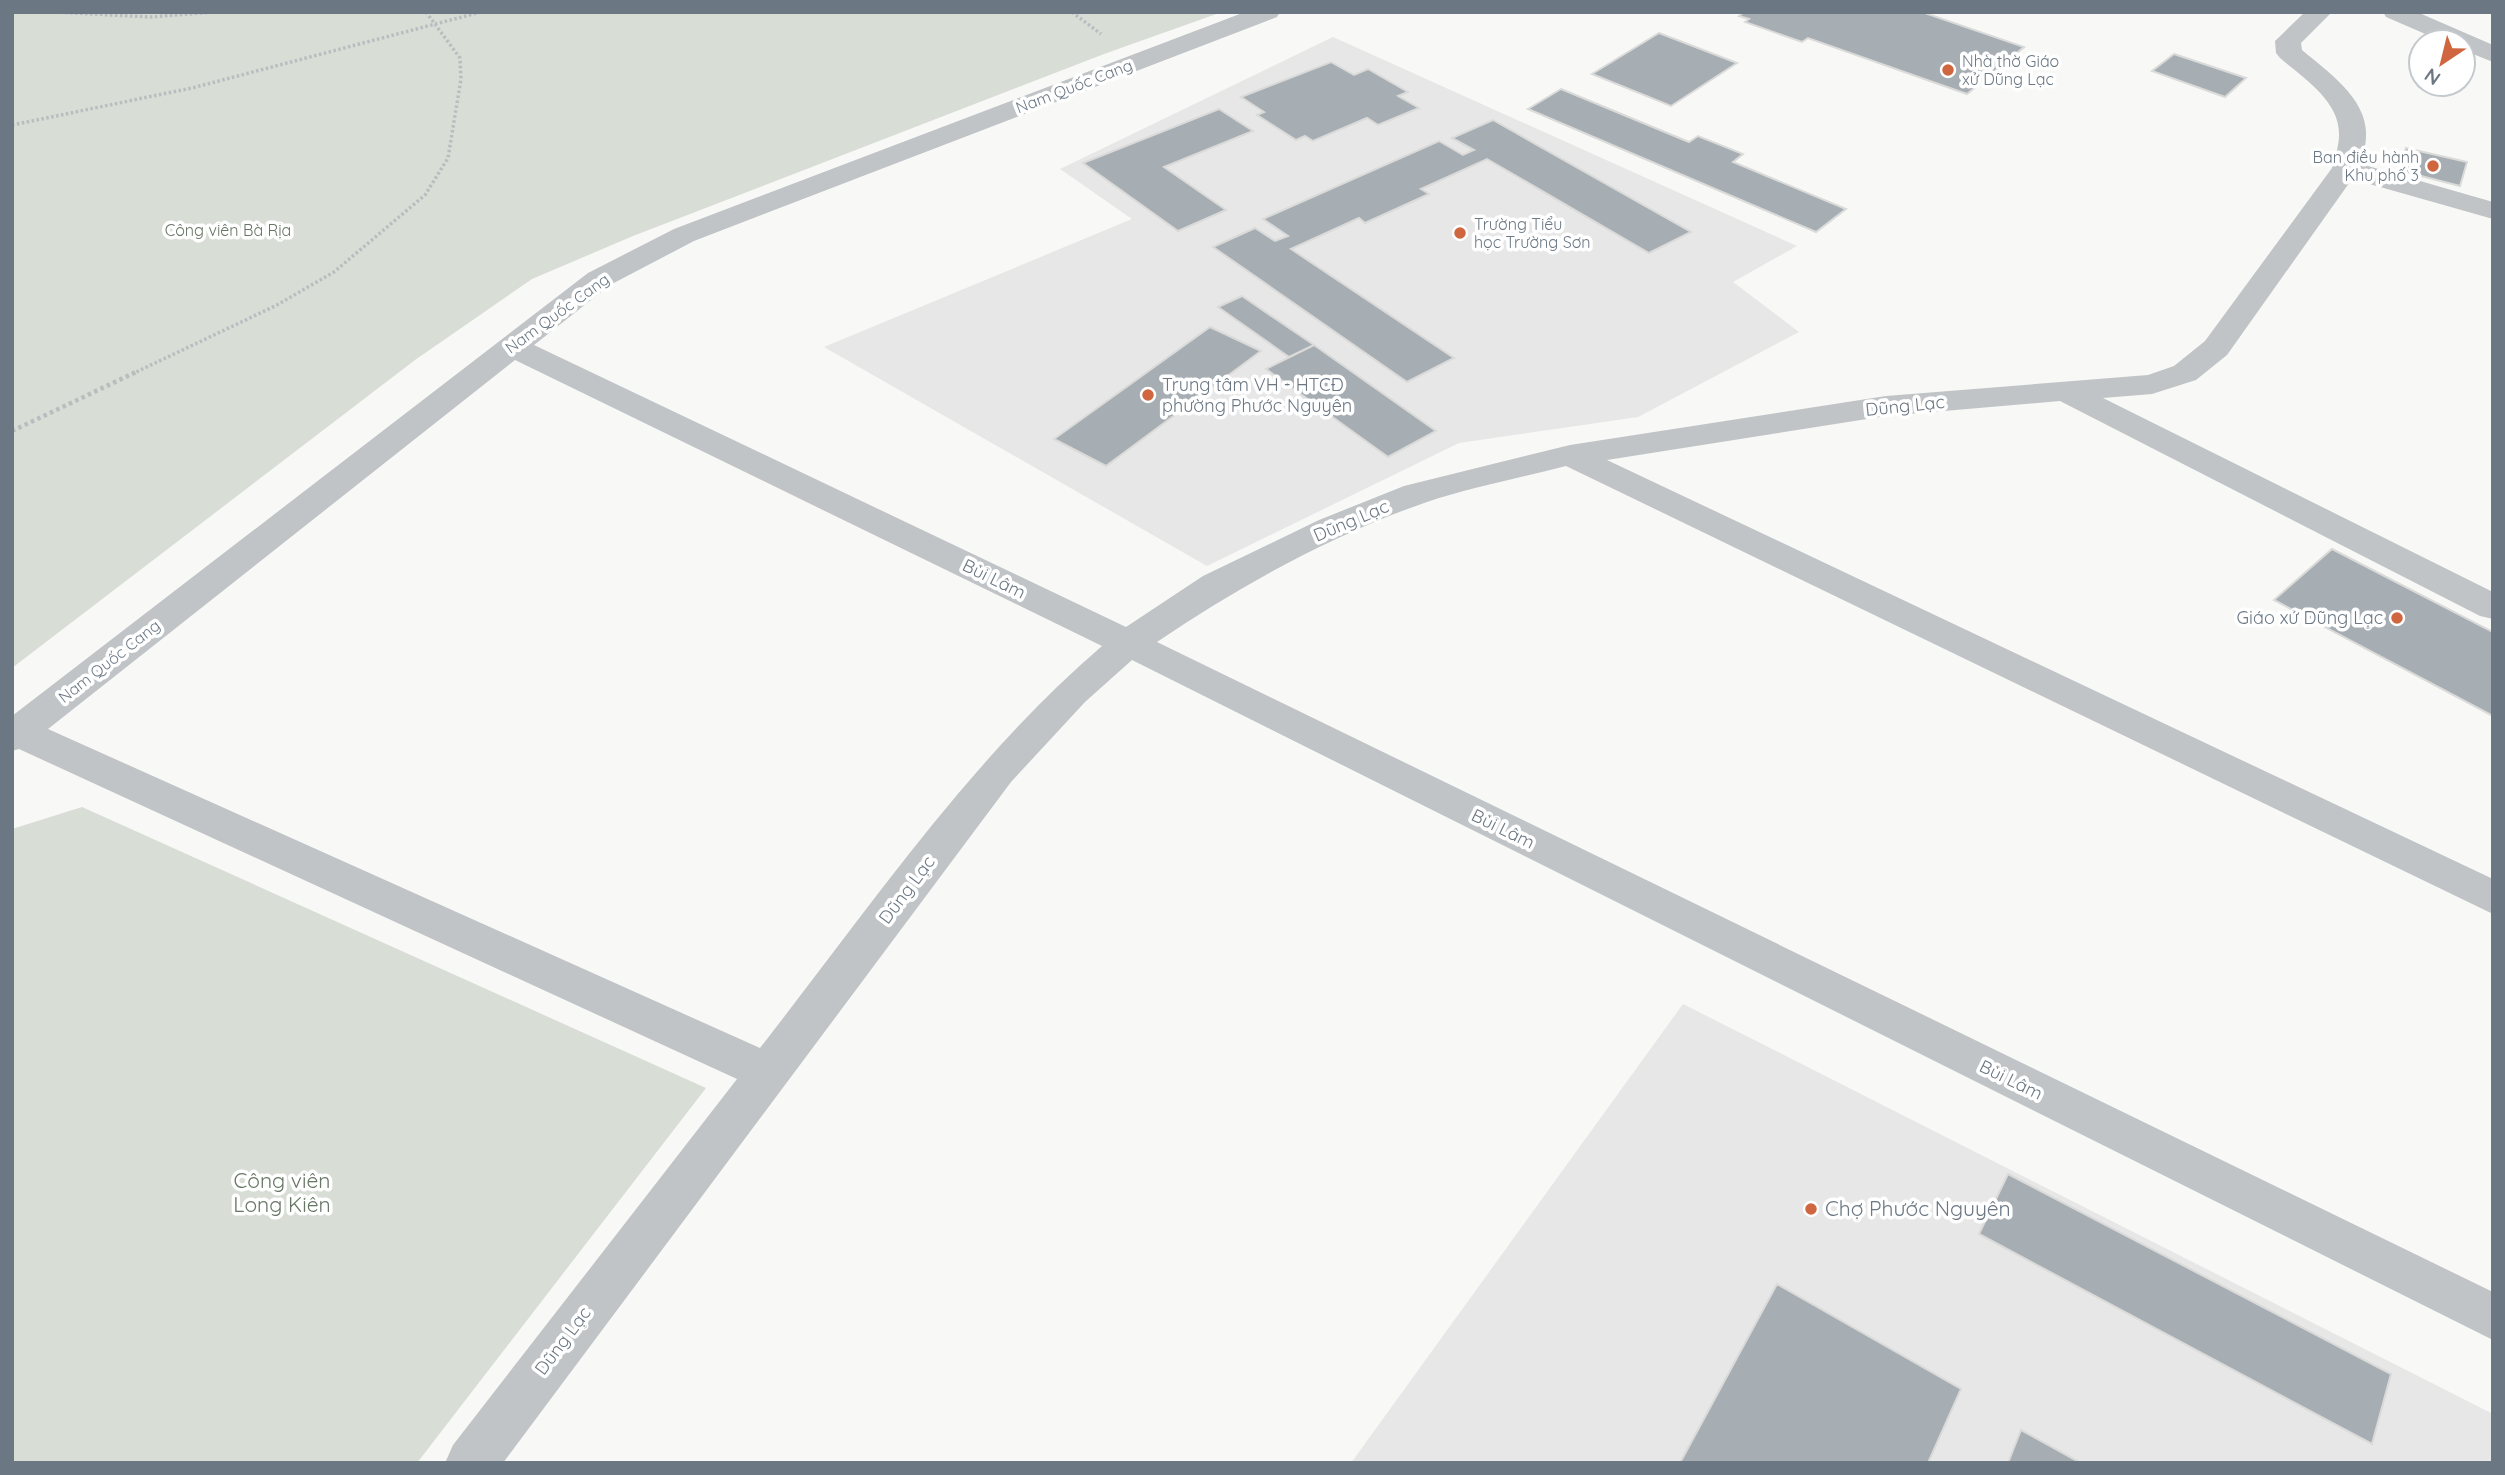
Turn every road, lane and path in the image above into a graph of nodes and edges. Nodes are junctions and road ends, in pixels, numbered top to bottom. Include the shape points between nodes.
1 (55, 12) edge
2 (214, 12) edge
3 (426, 12) edge
4 (481, 12) edge
5 (1268, 12) edge
6 (2320, 12) edge
7 (2395, 12) edge
8 (436, 24) junction
9 (2493, 54) edge
10 (12, 125) edge
11 (2346, 168) junction
12 (2493, 211) edge
13 (510, 346) junction
14 (2065, 391) junction
15 (12, 431) edge
16 (1570, 455) junction
17 (2493, 607) edge
18 (1128, 643) junction
19 (15, 734) edge
20 (2493, 898) edge
21 (767, 1072) junction
22 (2493, 1317) edge
23 (471, 1463) edge

1 - 2 path via 150,17
3 - 8 path
4 - 8 path
5 - 13 street, Nam Quốc Cang via 684,235 599,279
6 - 11 street, Dũng Lạc via 2288,41 2289,53 2347,111 2353,133
7 - 9 street
8 - 10 path via 192,89
8 - 15 path via 460,58 461,79 448,158 425,195 334,272 275,306
11 - 12 street
11 - 14 street, Dũng Lạc via 2216,348 2185,373 2152,384
13 - 18 street, Bùi Lâm
13 - 19 street, Nam Quốc Cang
14 - 16 street, Dũng Lạc via 1886,406
14 - 17 street
16 - 18 street, Dũng Lạc via 1416,494 1331,528 1216,585
16 - 20 street
18 - 21 street, Dũng Lạc via 1072,692 997,772
18 - 22 street, Bùi Lâm
19 - 21 street
21 - 23 street, Dũng Lạc

